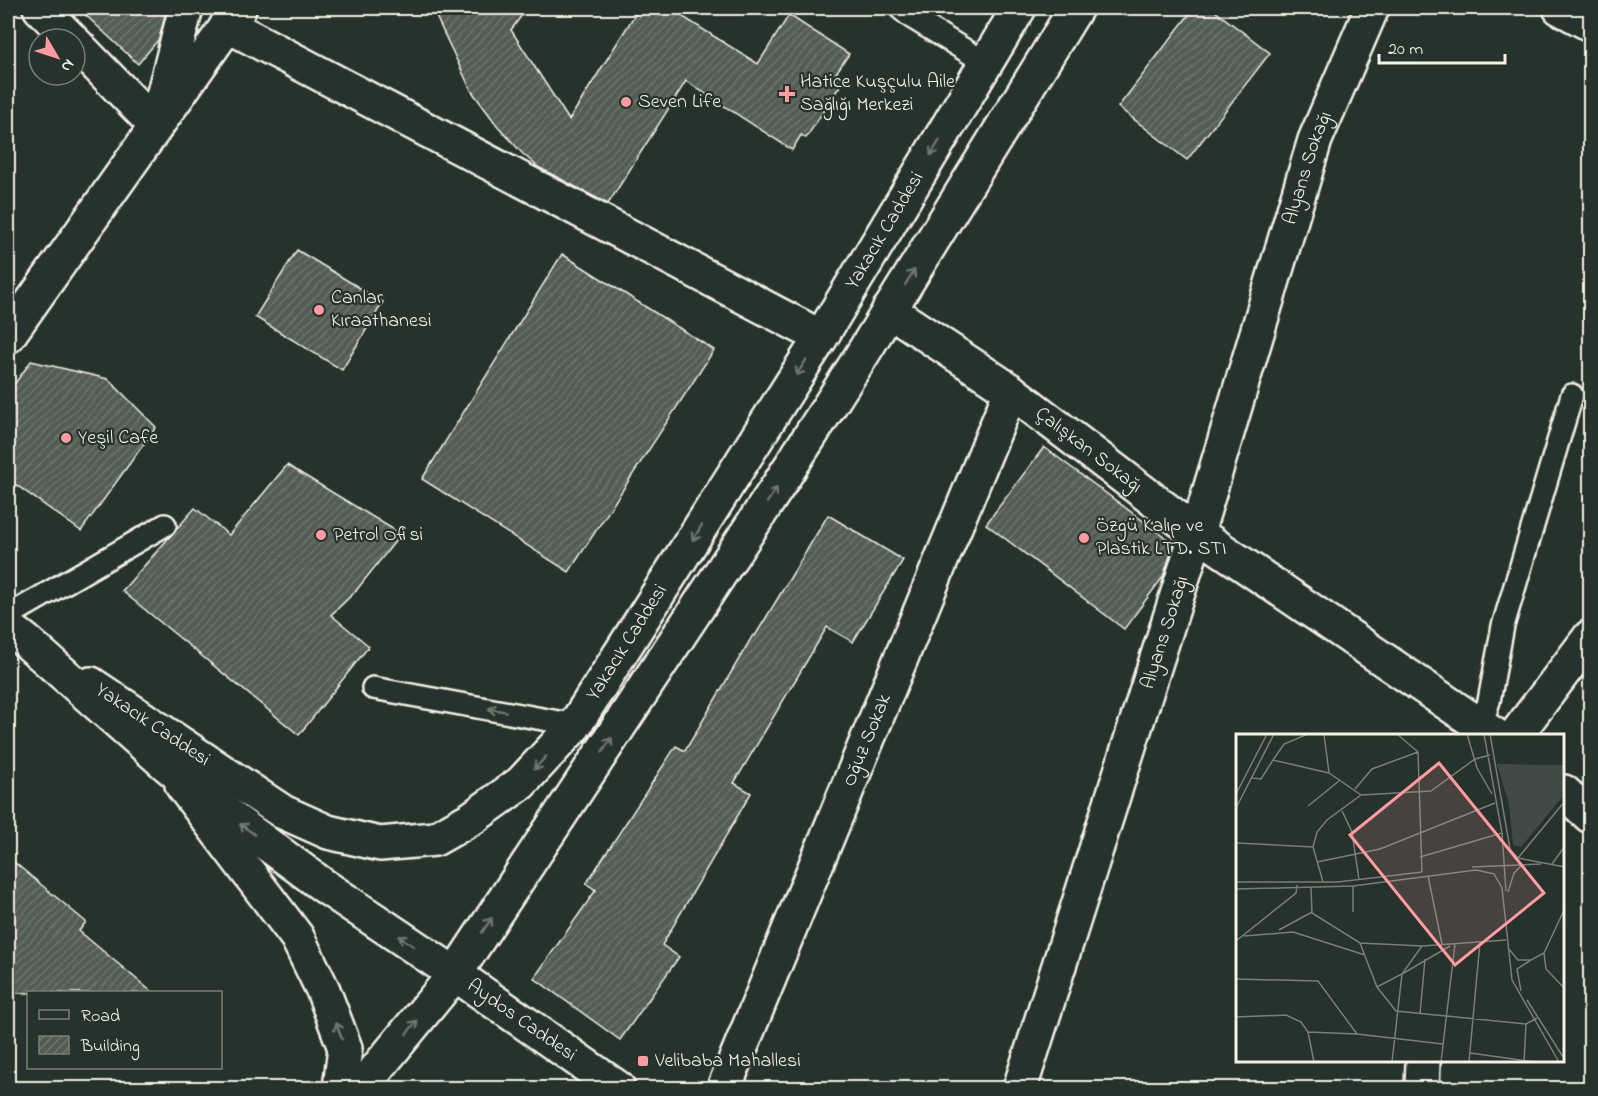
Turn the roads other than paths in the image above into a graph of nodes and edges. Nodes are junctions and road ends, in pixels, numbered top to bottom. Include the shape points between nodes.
1 (40, 8) edge
2 (186, 8) edge
3 (900, 8) edge
4 (1019, 8) edge
5 (1076, 8) edge
6 (1372, 8) edge
7 (1560, 8) edge
8 (234, 16) edge
9 (1590, 24) edge
10 (59, 27) edge
11 (87, 55) edge
12 (986, 63) junction
13 (156, 126) junction
14 (889, 310) junction
15 (10, 328) edge
16 (821, 337) junction
17 (1011, 391) junction
18 (1572, 395) dead end
19 (165, 525) dead end
20 (1197, 533) junction
21 (14, 628) edge
22 (1590, 637) edge
23 (373, 688) dead end
24 (575, 724) junction
25 (1488, 731) edge
26 (1517, 734) edge
27 (167, 765) junction
28 (1565, 794) edge
29 (1590, 816) edge
30 (455, 974) junction
31 (1423, 1063) edge
32 (340, 1089) edge
33 (362, 1089) edge
34 (618, 1089) edge
35 (724, 1089) edge
36 (1020, 1089) edge
37 (1422, 1089) edge

1 - 10 street
2 - 13 street
3 - 12 lane
4 - 12 street, Yakacık Caddesi
14 -> 5 street, Yakacık Caddesi
6 - 20 street, Alyans Sokağı via 1315,140
7 - 9 street
8 - 13 street
8 - 16 street
11 - 13 street
12 -> 16 street, Yakacık Caddesi
13 - 15 street
14 - 17 street, Çalışkan Sokağı
30 -> 14 street, Yakacık Caddesi via 778,486
16 -> 24 street, Yakacık Caddesi
17 - 20 street, Çalışkan Sokağı
17 - 35 street, Oğuz Sokak
18 - 25 lane via 1503,626 1489,701
19 - 21 lane
20 - 25 street, Çalışkan Sokağı
20 - 36 street, Alyans Sokağı
24 -> 21 street, Yakacık Caddesi via 521,783 472,818 435,839 380,844 328,832 283,812
21 - 27 street, Yakacık Caddesi
22 - 26 street
24 -> 23 lane
30 -> 27 street, Yakacık Caddesi via 324,886
32 -> 27 street, Yakacık Caddesi via 345,1048 297,937
28 - 29 street
33 -> 30 street, Yakacık Caddesi
30 - 34 street, Aydos Caddesi
31 - 37 street

